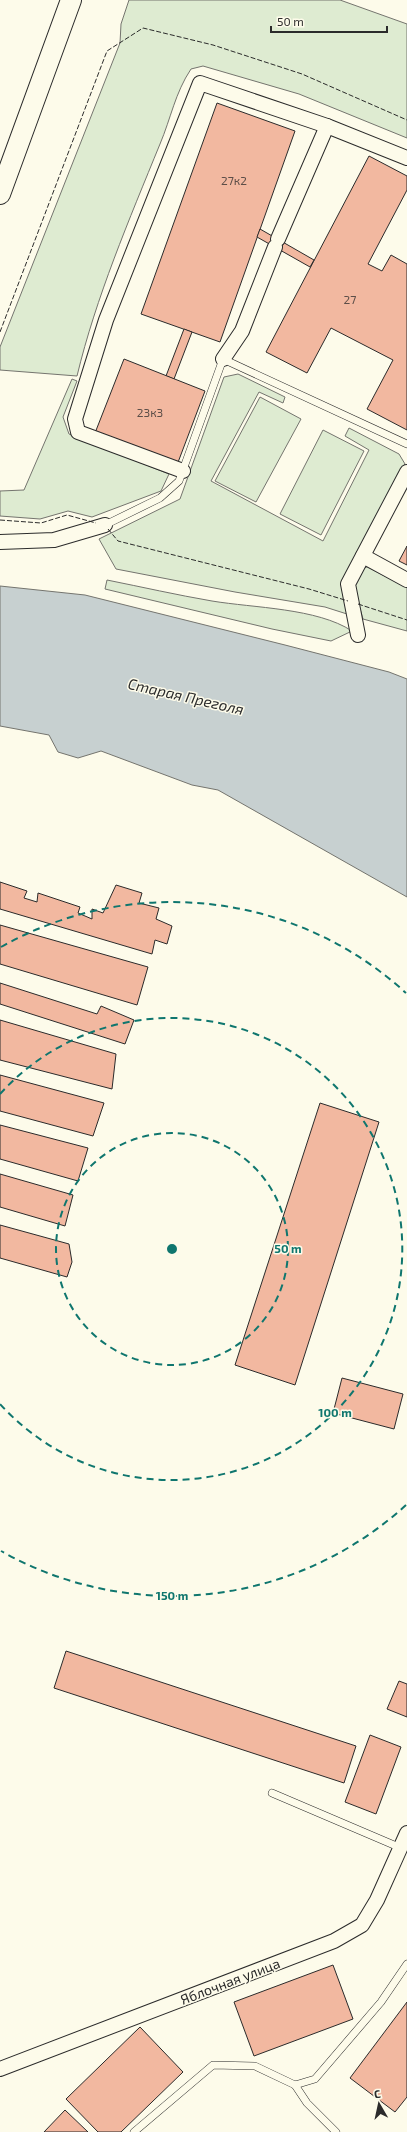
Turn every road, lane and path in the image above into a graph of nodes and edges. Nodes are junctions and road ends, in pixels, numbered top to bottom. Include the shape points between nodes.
1 (71, 0) edge
2 (327, 126) junction
3 (407, 158) edge
4 (0, 194) edge
5 (223, 359) junction
6 (407, 444) edge
7 (183, 471) junction
8 (407, 472) edge
9 (105, 525) joint
10 (0, 542) edge
11 (363, 556) junction
12 (407, 580) edge
13 (358, 635) dead end
14 (272, 1793) dead end
15 (407, 1833) edge
16 (400, 1848) junction
17 (407, 1964) edge
18 (0, 2069) edge
19 (295, 2085) junction
20 (134, 2132) edge
21 (336, 2132) edge

1 - 4 main road
2 - 3 street
2 - 5 street via 242,330
2 - 7 street via 200,83 197,90 106,320 75,419 78,432
5 - 6 lane
5 - 7 lane
7 - 9 lane via 179,481 160,498
8 - 11 street
9 - 10 street via 54,540
11 - 12 street
11 - 13 street via 348,584
14 - 16 lane
15 - 16 street, Яблочная улица
16 - 18 street, Яблочная улица via 377,1900 362,1925 334,1941
17 - 19 lane via 381,2002 315,2079
19 - 20 lane via 255,2066 213,2066
19 - 21 lane via 307,2103

